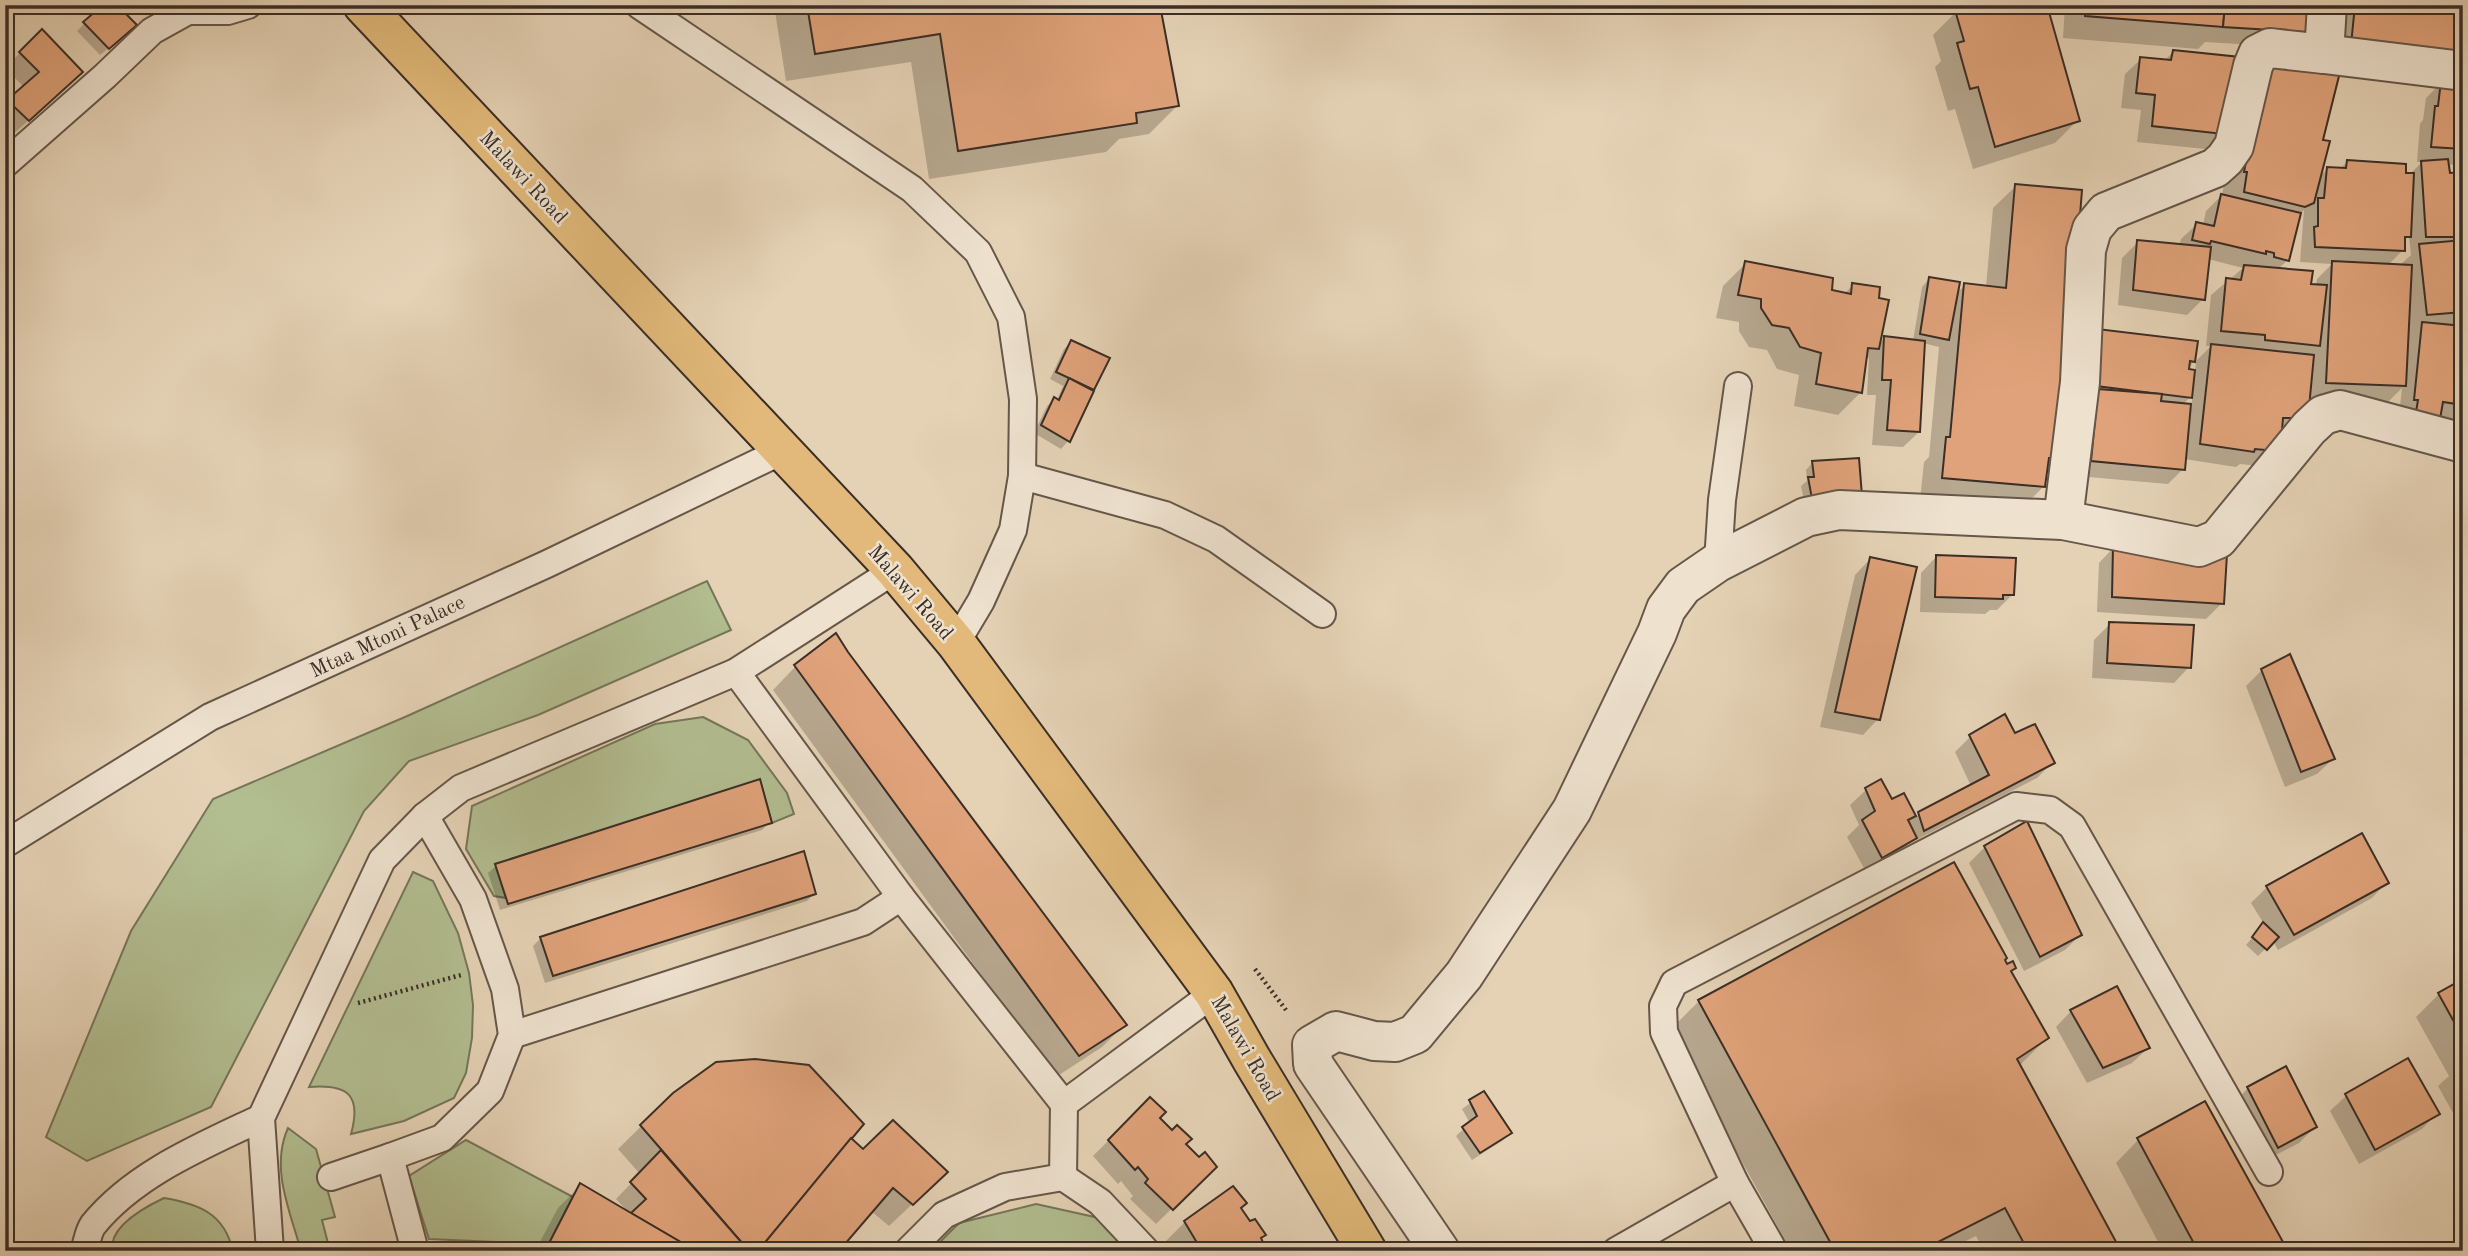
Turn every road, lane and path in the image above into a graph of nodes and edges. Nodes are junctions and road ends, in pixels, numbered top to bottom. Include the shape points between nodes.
1 (248, 5) edge
2 (363, 5) edge
3 (639, 5) edge
4 (2327, 5) edge
5 (2324, 54) junction
6 (2463, 71) edge
7 (5, 164) edge
8 (1738, 386) dead end
9 (2463, 443) edge
10 (782, 451) junction
11 (1022, 476) junction
12 (2063, 520) junction
13 (1718, 562) junction
14 (895, 570) junction
15 (1322, 614) dead end
16 (956, 643) junction
17 (736, 672) junction
18 (425, 816) junction
19 (5, 844) edge
20 (901, 897) junction
21 (469, 973) dead end
22 (1214, 993) junction
23 (348, 1006) dead end
24 (512, 1035) junction
25 (1064, 1104) junction
26 (261, 1118) junction
27 (390, 1157) junction
28 (2269, 1172) dead end
29 (331, 1177) dead end
30 (1063, 1177) junction
31 (1735, 1183) junction
32 (84, 1251) edge
33 (270, 1251) edge
34 (415, 1251) edge
35 (908, 1251) edge
36 (1146, 1251) edge
37 (1367, 1251) edge
38 (1440, 1251) edge
39 (1616, 1251) edge
40 (1774, 1251) edge

1 - 7 lane via 228,11 188,11 152,32
2 - 10 main road, Malawi Road
3 - 11 lane via 912,189 978,253 1011,317 1023,399
4 - 5 street
5 - 6 street
5 - 12 street via 2270,48 2258,54 2234,146 2225,159 2215,168 2106,212 2092,229 2086,250 2080,382
8 - 13 lane
9 - 12 street via 2340,410 2323,415 2309,428 2218,539 2199,547
10 - 14 main road, Malawi Road
10 - 19 lane, Mtaa Mtoni Palace via 210,718
11 - 15 lane via 1165,515 1216,539
11 - 16 lane via 1013,530
12 - 13 street via 1839,510 1806,517
13 - 38 street via 1683,586 1666,609 1572,810 1448,995 1415,1034 1395,1042 1336,1031 1312,1045 1313,1064
14 - 16 main road, Malawi Road
14 - 17 lane
16 - 22 main road, Malawi Road
17 - 18 lane via 461,788
17 - 20 lane
18 - 24 lane via 473,899 505,989
18 - 26 lane via 382,860
20 - 24 lane via 863,922
20 - 25 lane
21 - 23 path
22 - 25 lane
22 - 37 main road, Malawi Road
24 - 27 lane via 490,1091 442,1138
25 - 30 lane
26 - 32 lane via 181,1156 134,1185 91,1227
26 - 33 lane
27 - 29 lane
27 - 34 lane
28 - 31 lane via 2073,826 2050,810 2016,806 1674,983 1663,1006 1664,1032
30 - 35 lane via 1005,1187 944,1215
30 - 36 lane via 1100,1202
31 - 39 lane
31 - 40 lane

